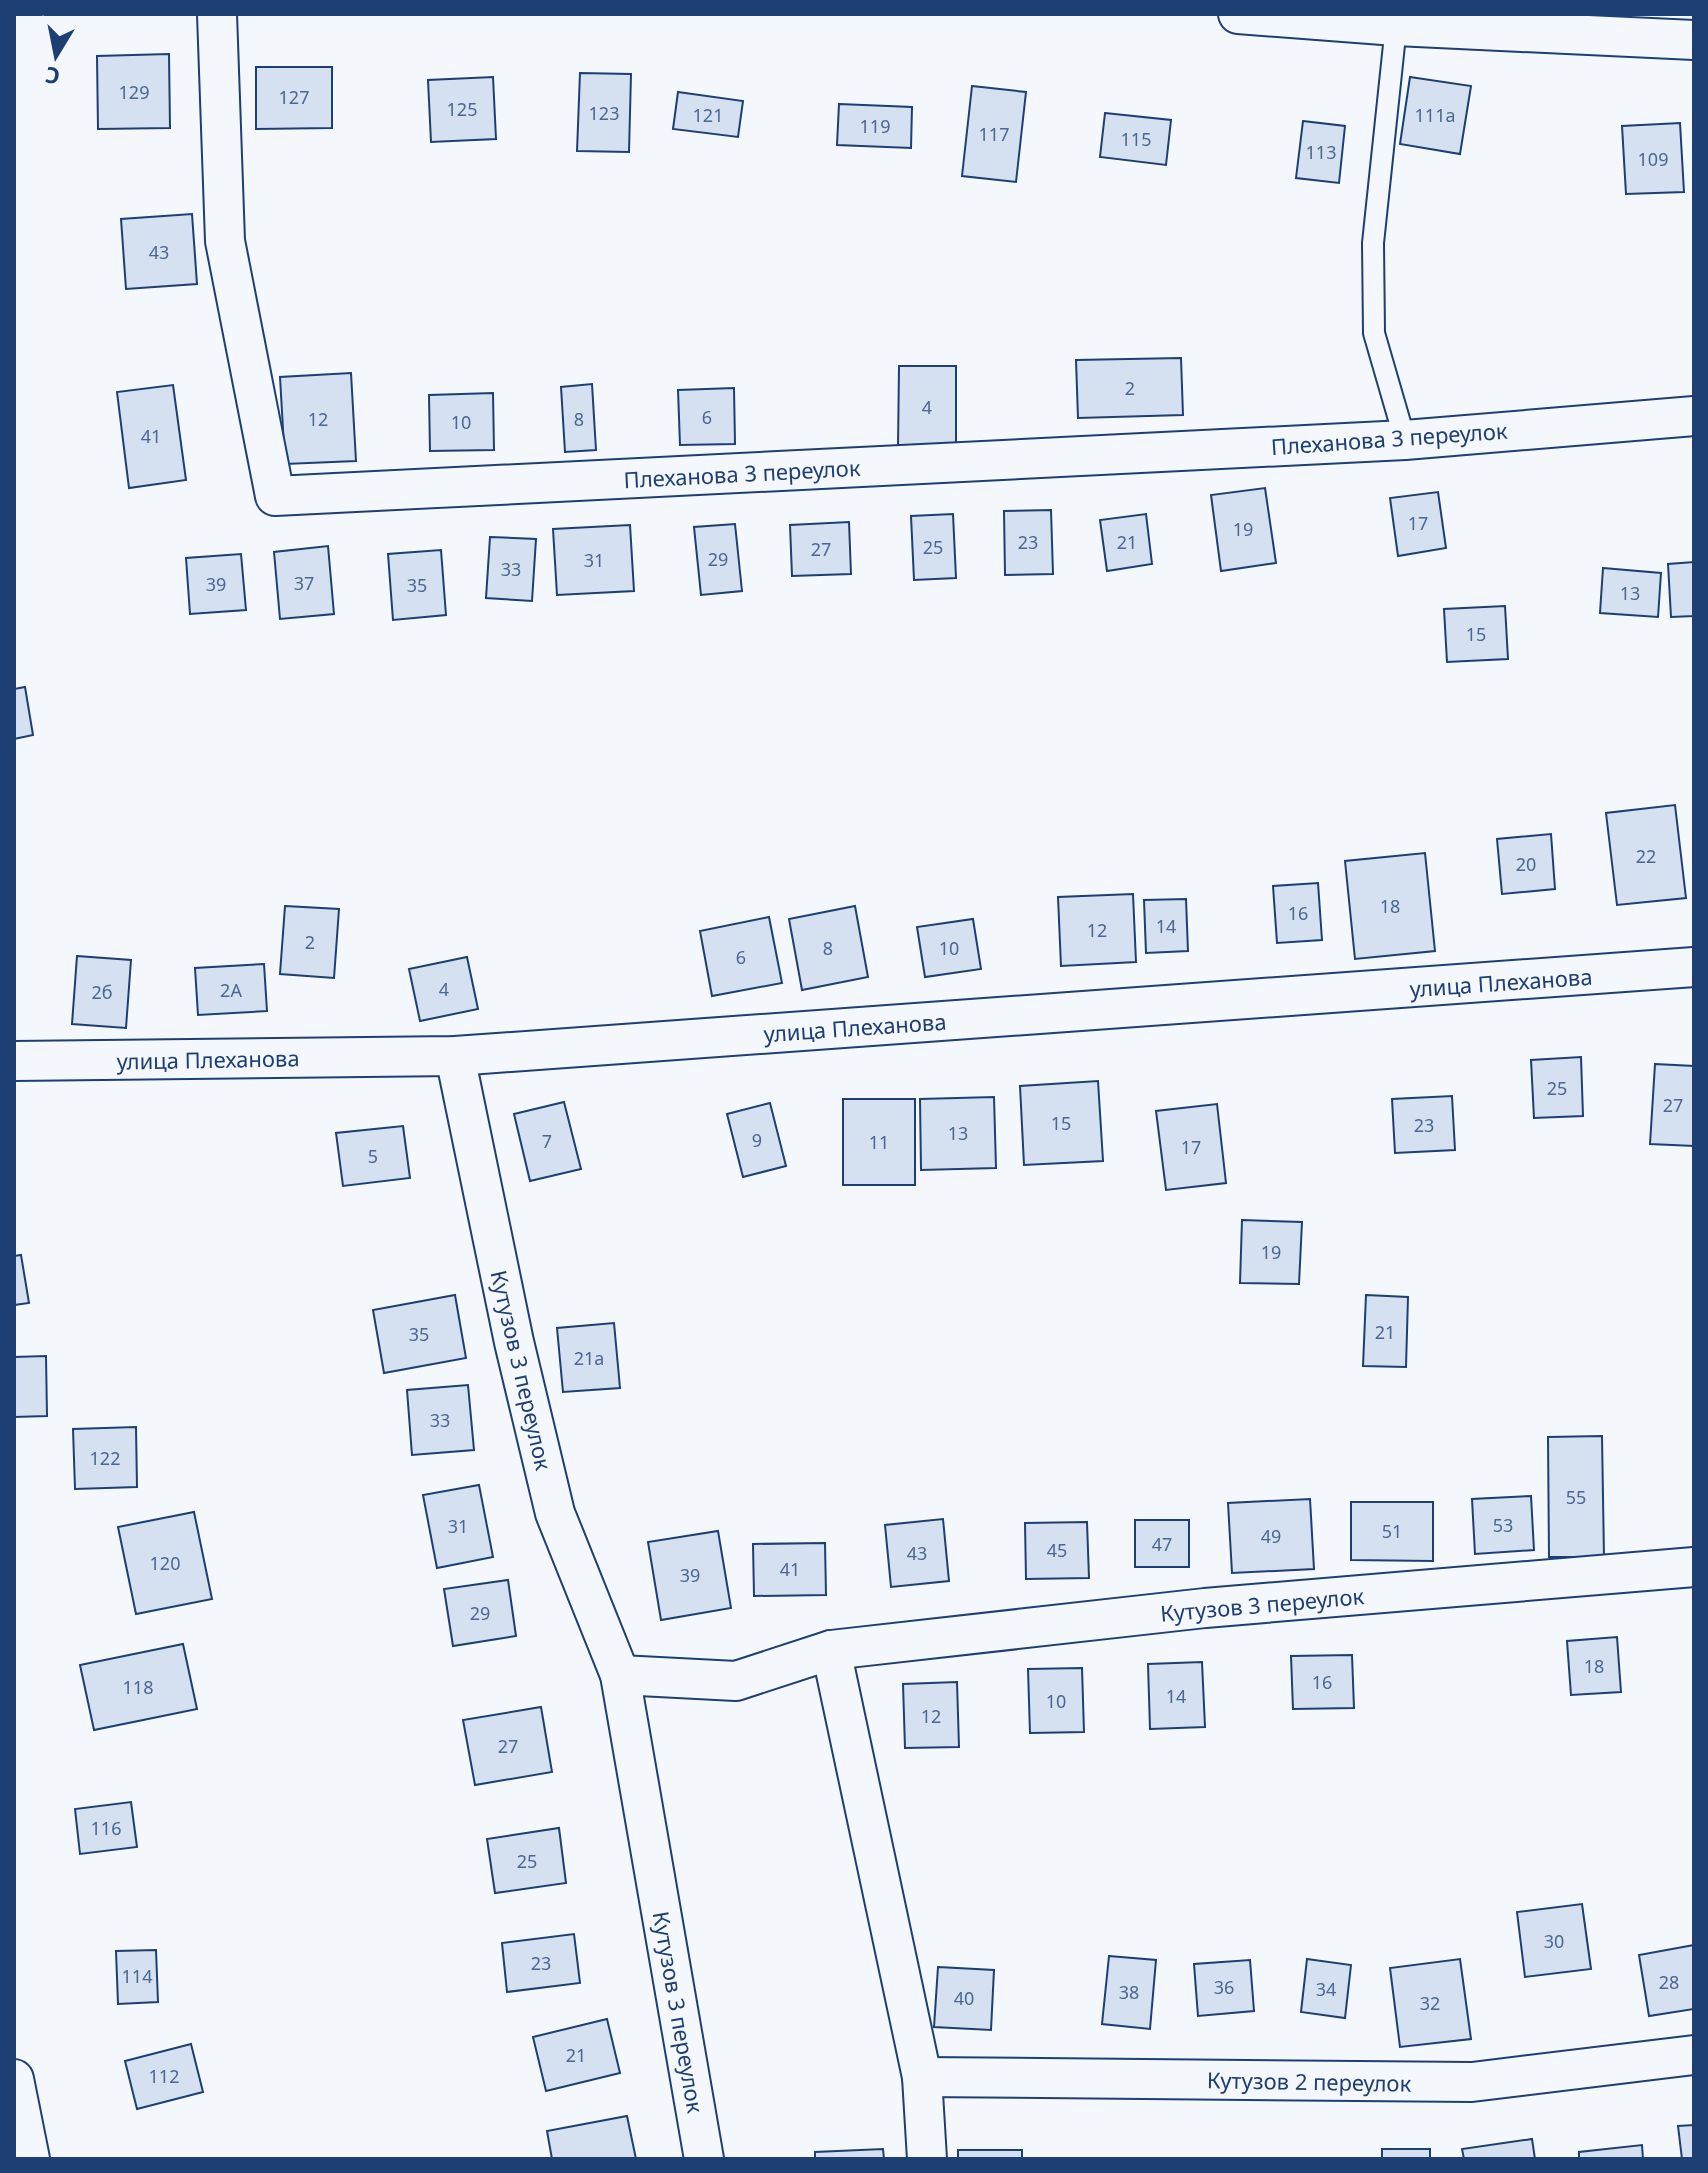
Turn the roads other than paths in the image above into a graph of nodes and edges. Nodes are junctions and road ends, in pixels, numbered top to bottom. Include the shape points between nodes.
1 (217, 14) edge
2 (1238, 14) edge
3 (1396, 26) junction
4 (1694, 40) edge
5 (1694, 416) edge
6 (1405, 440) junction
7 (1694, 967) edge
8 (455, 1056) junction
9 (14, 1061) edge
10 (1694, 1567) edge
11 (831, 1650) junction
12 (620, 1675) junction
13 (1694, 2055) edge
14 (922, 2077) junction
15 (14, 2079) edge
16 (30, 2159) edge
17 (704, 2159) edge
18 (927, 2159) edge

1 - 6 street, Плеханова 3 переулок via 225,241 275,496
2 - 3 street
3 - 4 street
3 - 6 lane via 1373,243 1374,333
5 - 6 street, Плеханова 3 переулок
7 - 8 street, улица Плеханова
8 - 9 street, улица Плеханова
8 - 12 street, Кутузов 3 переулок via 555,1513
10 - 11 street, Кутузов 3 переулок via 1205,1608
11 - 12 street, Кутузов 3 переулок via 736,1681
11 - 14 street
12 - 17 street, Кутузов 3 переулок
13 - 14 street, Кутузов 2 переулок via 1472,2082
14 - 18 street
15 - 16 street

